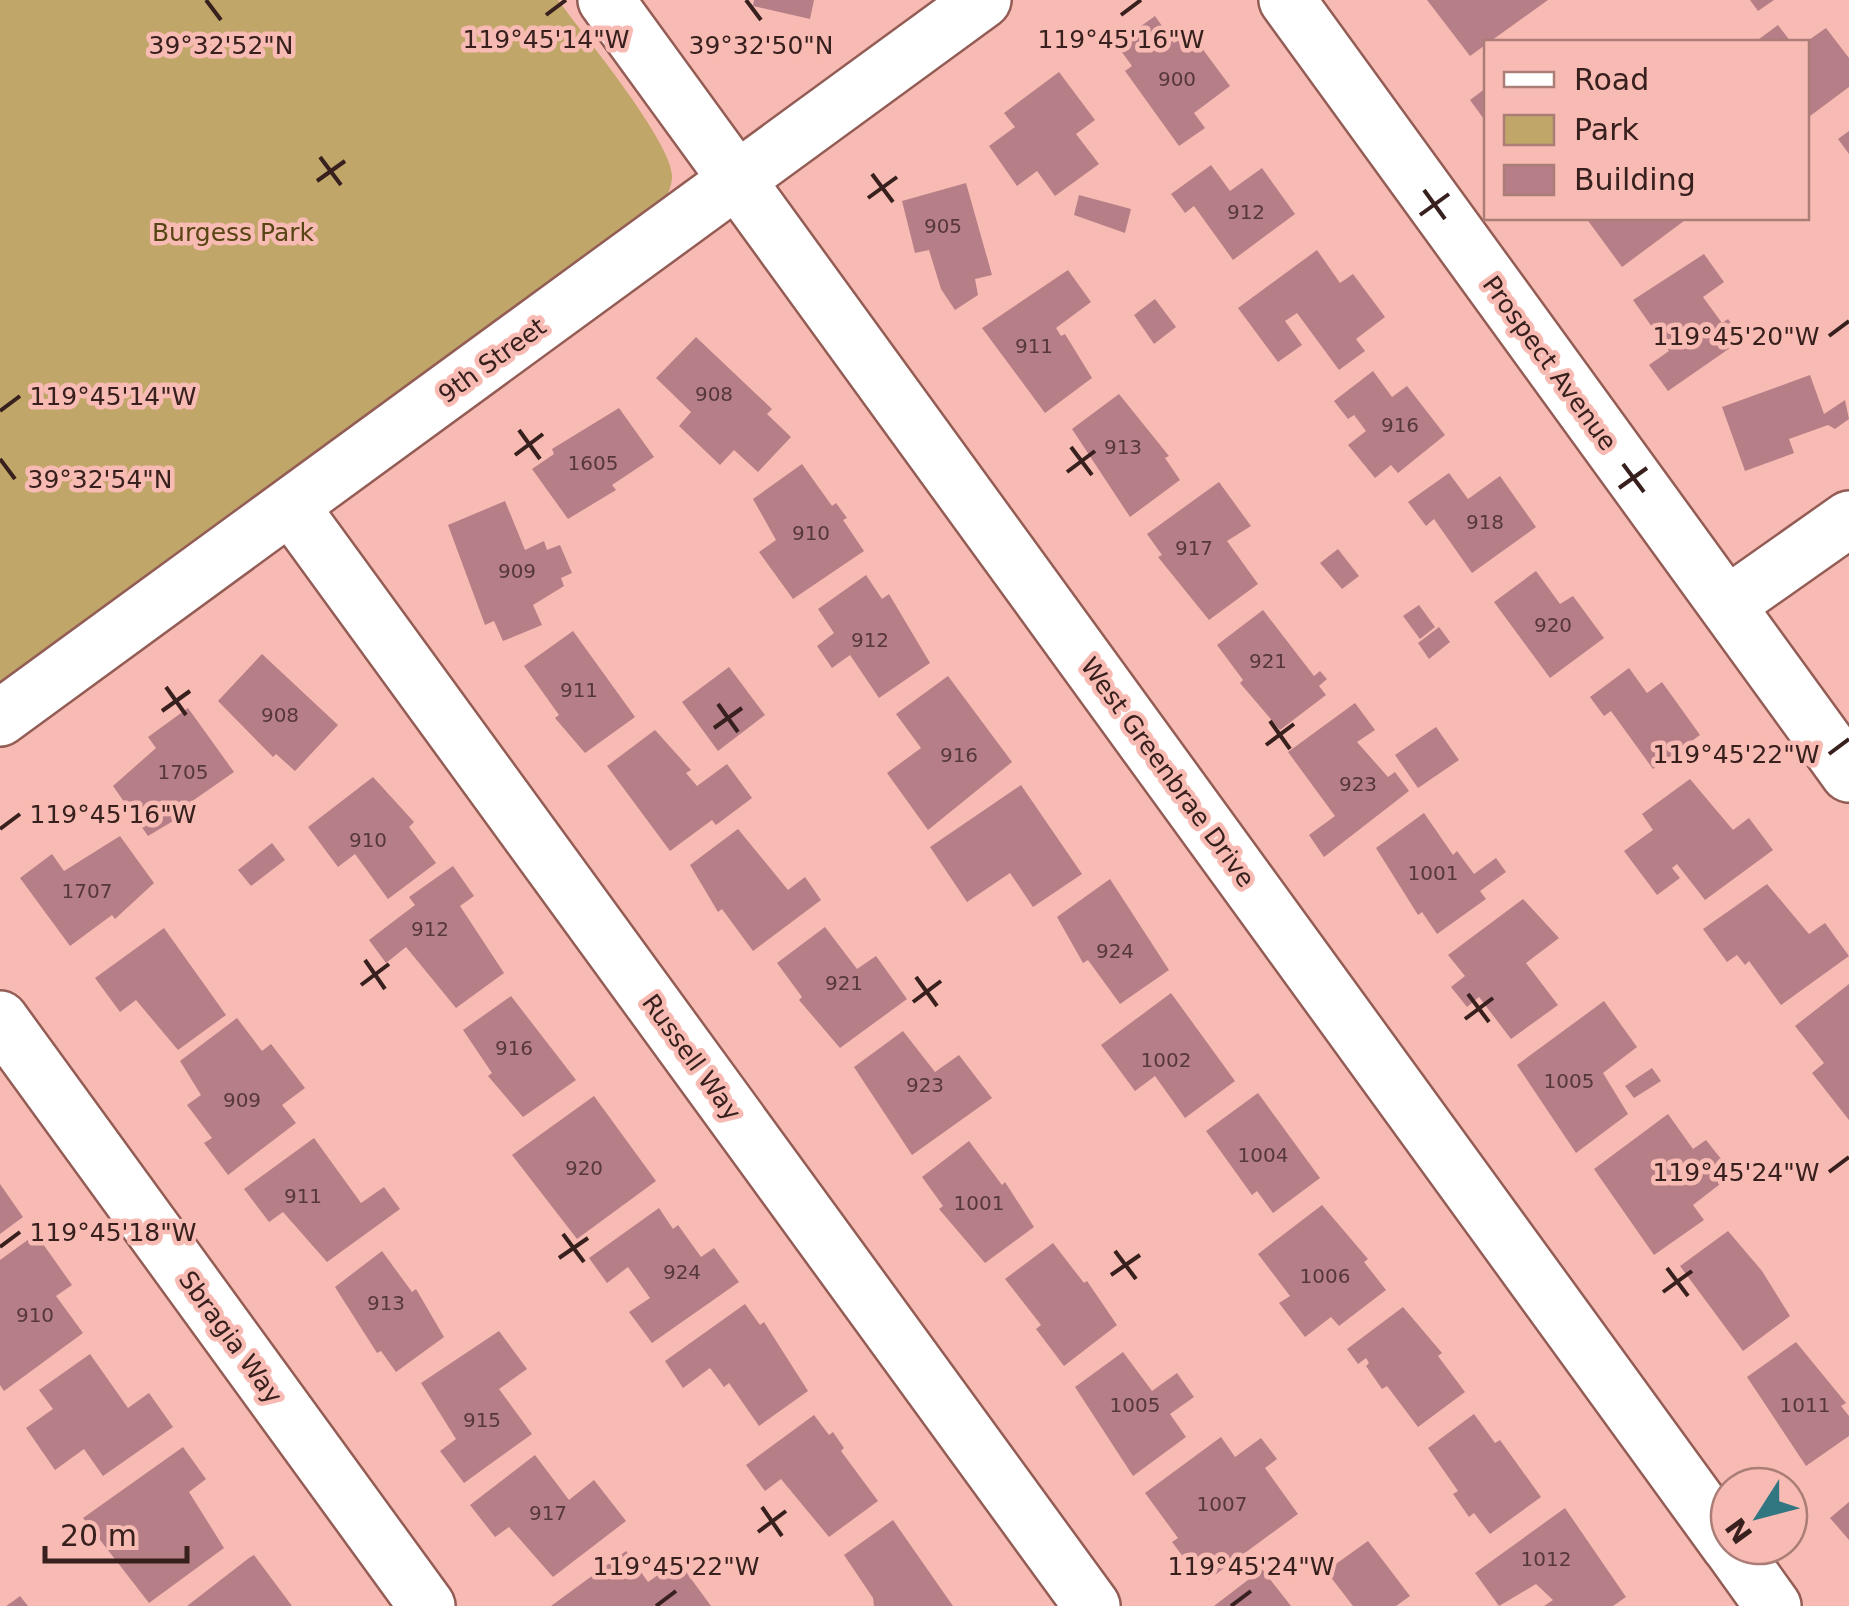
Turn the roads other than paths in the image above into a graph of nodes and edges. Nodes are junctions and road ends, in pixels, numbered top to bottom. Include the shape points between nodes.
1 (606, 0) edge
2 (983, 0) edge
3 (1286, 0) edge
4 (738, 180) junction
5 (292, 508) junction
6 (1849, 520) edge
7 (1726, 606) junction
8 (0, 718) edge
9 (1849, 774) edge
10 (0, 1018) edge
11 (1709, 1518) edge
12 (1744, 1566) edge
13 (427, 1606) edge
14 (1092, 1606) edge
15 (1773, 1606) edge

1 - 4 street, West Greenbrae Drive
2 - 4 street, 9th Street
3 - 7 street, Prospect Avenue
4 - 5 street, 9th Street
4 - 11 street, West Greenbrae Drive
5 - 8 street, 9th Street
5 - 14 street, Russell Way
6 - 7 street
7 - 9 street, Prospect Avenue
10 - 13 street, Sbragia Way
12 - 15 street, West Greenbrae Drive

